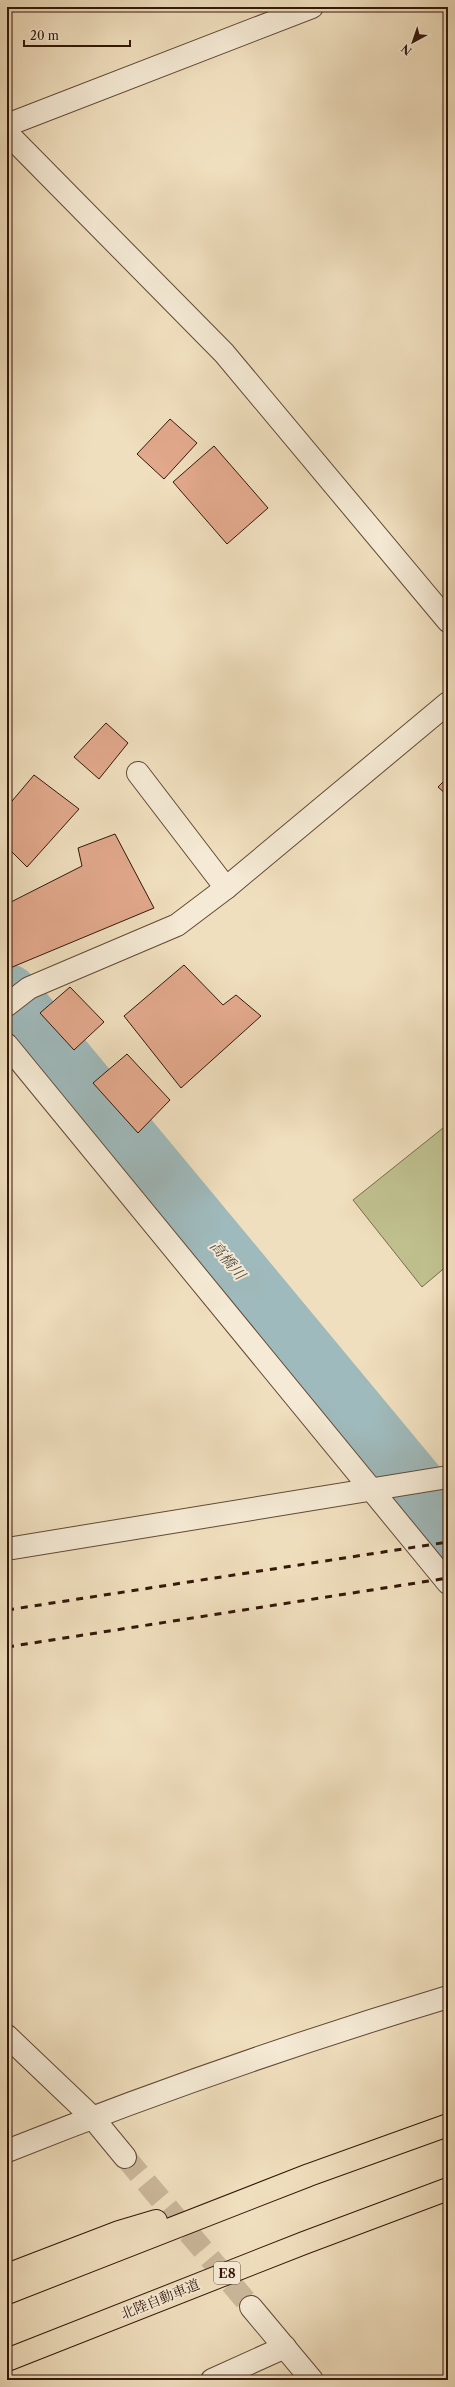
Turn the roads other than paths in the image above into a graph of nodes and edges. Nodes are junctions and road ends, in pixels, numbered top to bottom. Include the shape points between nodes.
1 (312, 7) edge
2 (7, 125) edge
3 (7, 133) edge
4 (448, 621) edge
5 (448, 703) edge
6 (138, 773) dead end
7 (226, 888) junction
8 (7, 1005) edge
9 (7, 1045) edge
10 (448, 1477) edge
11 (372, 1489) junction
12 (7, 1549) edge
13 (448, 1583) edge
14 (448, 1997) edge
15 (7, 2036) edge
16 (92, 2117) junction
17 (448, 2125) edge
18 (7, 2151) edge
19 (125, 2157) tunnel mouth
20 (309, 2175) junction
21 (448, 2189) edge
22 (7, 2275) edge
23 (7, 2293) edge
24 (251, 2307) tunnel mouth
25 (285, 2347) junction
26 (7, 2360) edge
27 (212, 2380) edge
28 (312, 2380) edge

1 - 2 street
3 - 4 street via 224,353
5 - 7 street
6 - 7 street
7 - 8 street via 177,925 29,988
9 - 11 street
10 - 11 street
11 - 12 street
11 - 13 street
14 - 16 street via 322,2035
15 - 16 street
16 - 18 street
16 - 19 street
17 - 20 highway
20 - 22 highway via 119,2232
20 - 23 highway
21 - 26 highway, 北陸自動車道 / E8
24 - 25 street
25 - 27 street
25 - 28 street

